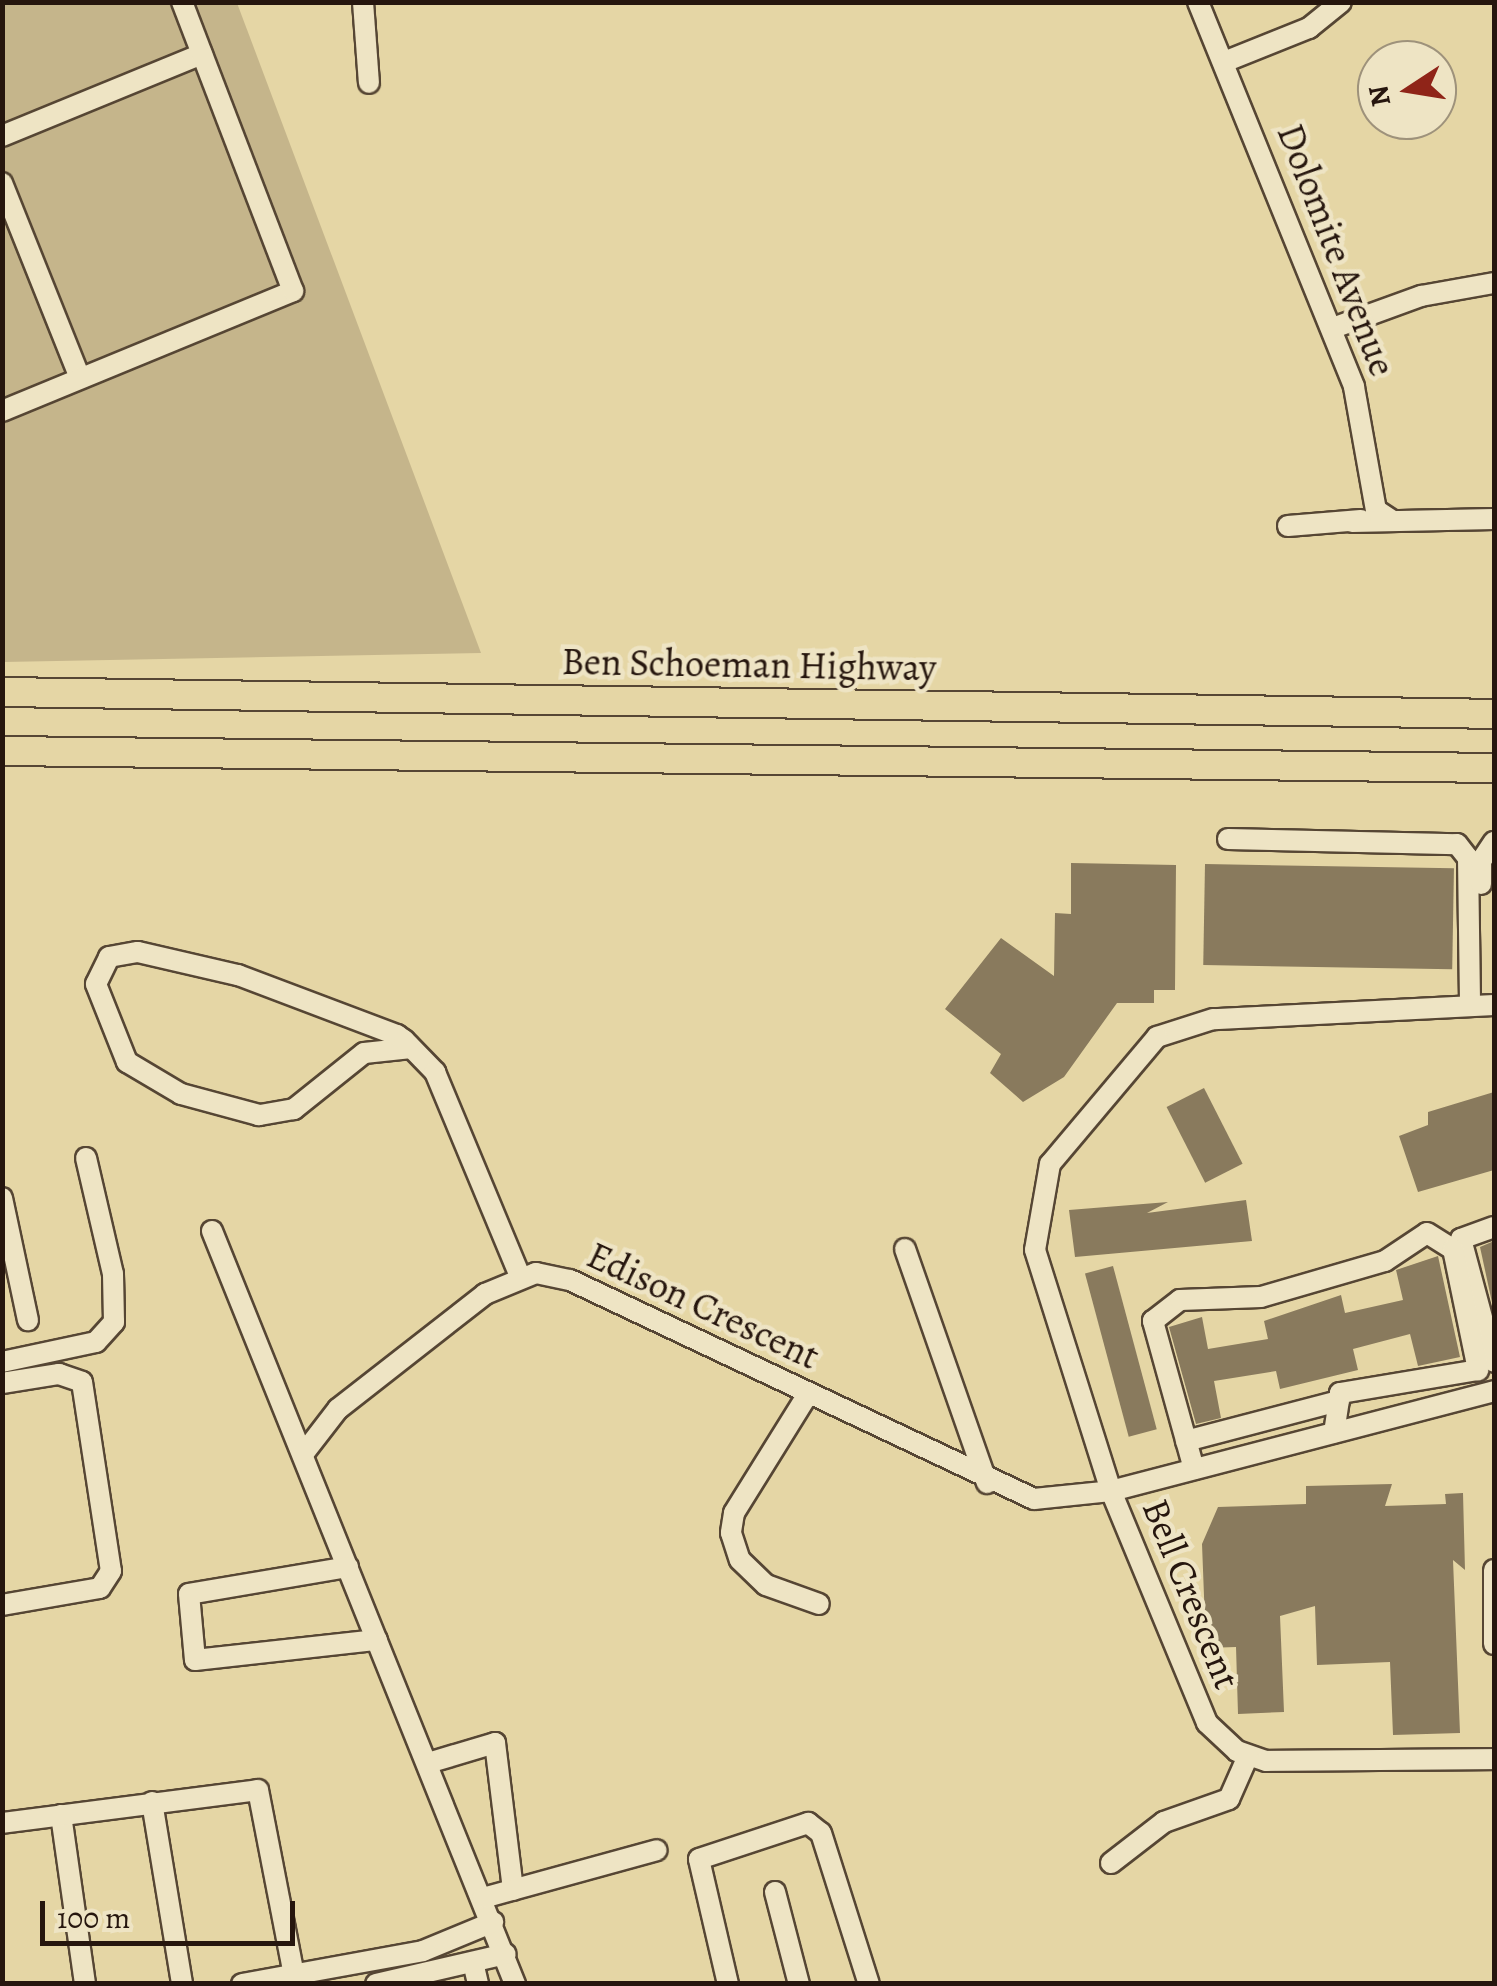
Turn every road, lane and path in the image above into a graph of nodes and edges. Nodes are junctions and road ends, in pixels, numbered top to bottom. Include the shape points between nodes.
1 (182, 2) edge
2 (363, 2) edge
3 (1198, 2) edge
4 (1341, 2) edge
5 (202, 54) junction
6 (1224, 62) junction
7 (369, 83) dead end
8 (2, 136) edge
9 (2, 182) edge
10 (1494, 283) edge
11 (1332, 328) junction
12 (80, 378) junction
13 (2, 411) edge
14 (1372, 498) junction
15 (1494, 518) edge
16 (1393, 521) junction
17 (1352, 522) junction
18 (1288, 526) dead end
19 (2, 692) edge
20 (1494, 704) edge
21 (1252, 709) junction
22 (1494, 714) edge
23 (2, 751) edge
24 (1494, 768) edge
25 (1228, 839) dead end
26 (1494, 842) edge
27 (1482, 1006) edge
28 (410, 1048) junction
29 (86, 1158) dead end
30 (2, 1198) edge
31 (1494, 1228) edge
32 (212, 1232) dead end
33 (905, 1249) dead end
34 (519, 1274) junction
35 (28, 1320) dead end
36 (2, 1362) edge
37 (1494, 1362) edge
38 (2, 1383) edge
39 (1494, 1391) edge
40 (808, 1394) junction
41 (1339, 1401) junction
42 (1334, 1433) junction
43 (1186, 1441) junction
44 (304, 1454) junction
45 (1194, 1470) junction
46 (987, 1483) junction
47 (1111, 1491) junction
48 (348, 1567) junction
49 (1494, 1570) edge
50 (819, 1604) dead end
51 (2, 1606) edge
52 (378, 1640) junction
53 (1494, 1644) edge
54 (1248, 1756) junction
55 (1494, 1760) edge
56 (428, 1763) junction
57 (152, 1802) junction
58 (61, 1815) junction
59 (2, 1823) edge
60 (657, 1850) dead end
61 (1111, 1863) dead end
62 (513, 1890) junction
63 (775, 1892) dead end
64 (483, 1898) junction
65 (492, 1922) junction
66 (506, 1954) junction
67 (473, 1962) junction
68 (294, 1976) junction
69 (85, 1984) edge
70 (182, 1984) edge
71 (242, 1984) edge
72 (376, 1984) edge
73 (478, 1984) edge
74 (516, 1984) edge
75 (728, 1984) edge
76 (799, 1984) edge
77 (869, 1984) edge

1 - 5 street
2 - 7 street
3 - 6 street, Dolomite Avenue
4 - 6 street via 1308,28
5 - 8 street
5 - 12 street via 294,288
6 - 11 street, Dolomite Avenue
9 - 12 street
10 - 11 street via 1422,296
11 - 14 street, Dolomite Avenue via 1360,410
12 - 13 street
14 - 16 street
14 - 17 street via 1365,518
15 - 16 street
16 - 17 street
17 - 18 street
19 - 21 highway, Ben Schoeman Highway
20 - 21 highway
21 - 22 highway, Ben Schoeman Highway
23 - 24 highway
25 - 27 street via 1456,844 1468,858
26 - 27 street via 1480,861
27 - 47 street, Bell Crescent via 1213,1019 1172,1029 1134,1054 1059,1149 1046,1176 1036,1264
28 - 28 street via 364,1053 294,1109 259,1115 181,1094 127,1062 96,984 121,952 185,961 385,1030
28 - 34 street via 436,1072 466,1134
29 - 36 street via 113,1274 114,1322 96,1342
30 - 35 street
31 - 37 street via 1462,1238
32 - 44 street
33 - 46 street
34 - 40 street, Edison Crescent via 570,1280
34 - 44 street via 338,1409
38 - 51 street via 59,1374 82,1382 112,1571 100,1588
39 - 42 street, Edison Crescent
40 - 46 street, Edison Crescent
40 - 50 street via 734,1514 740,1560 766,1585
41 - 42 street
41 - 43 street
41 - 43 street via 1340,1393 1478,1370 1453,1249 1427,1232 1385,1262 1261,1297 1180,1300 1152,1320
42 - 45 street, Edison Crescent
43 - 45 street
44 - 48 street
45 - 47 street, Edison Crescent
46 - 47 street, Edison Crescent via 1034,1499
47 - 54 street, Bell Crescent via 1194,1701
48 - 52 street
48 - 52 street via 188,1594 196,1660
49 - 53 street
52 - 56 street
54 - 55 street
54 - 61 street via 1218,1808 1164,1822
56 - 62 street via 484,1740 497,1746
56 - 64 street
57 - 58 street
57 - 68 street via 262,1793
57 - 70 street
58 - 59 street
58 - 69 street
60 - 62 street
62 - 64 street
63 - 76 street
64 - 65 street
65 - 66 street
65 - 68 street via 422,1951
66 - 67 street
66 - 74 street
67 - 72 street
67 - 73 street
68 - 71 street
75 - 77 street via 699,1859 808,1823 820,1833

